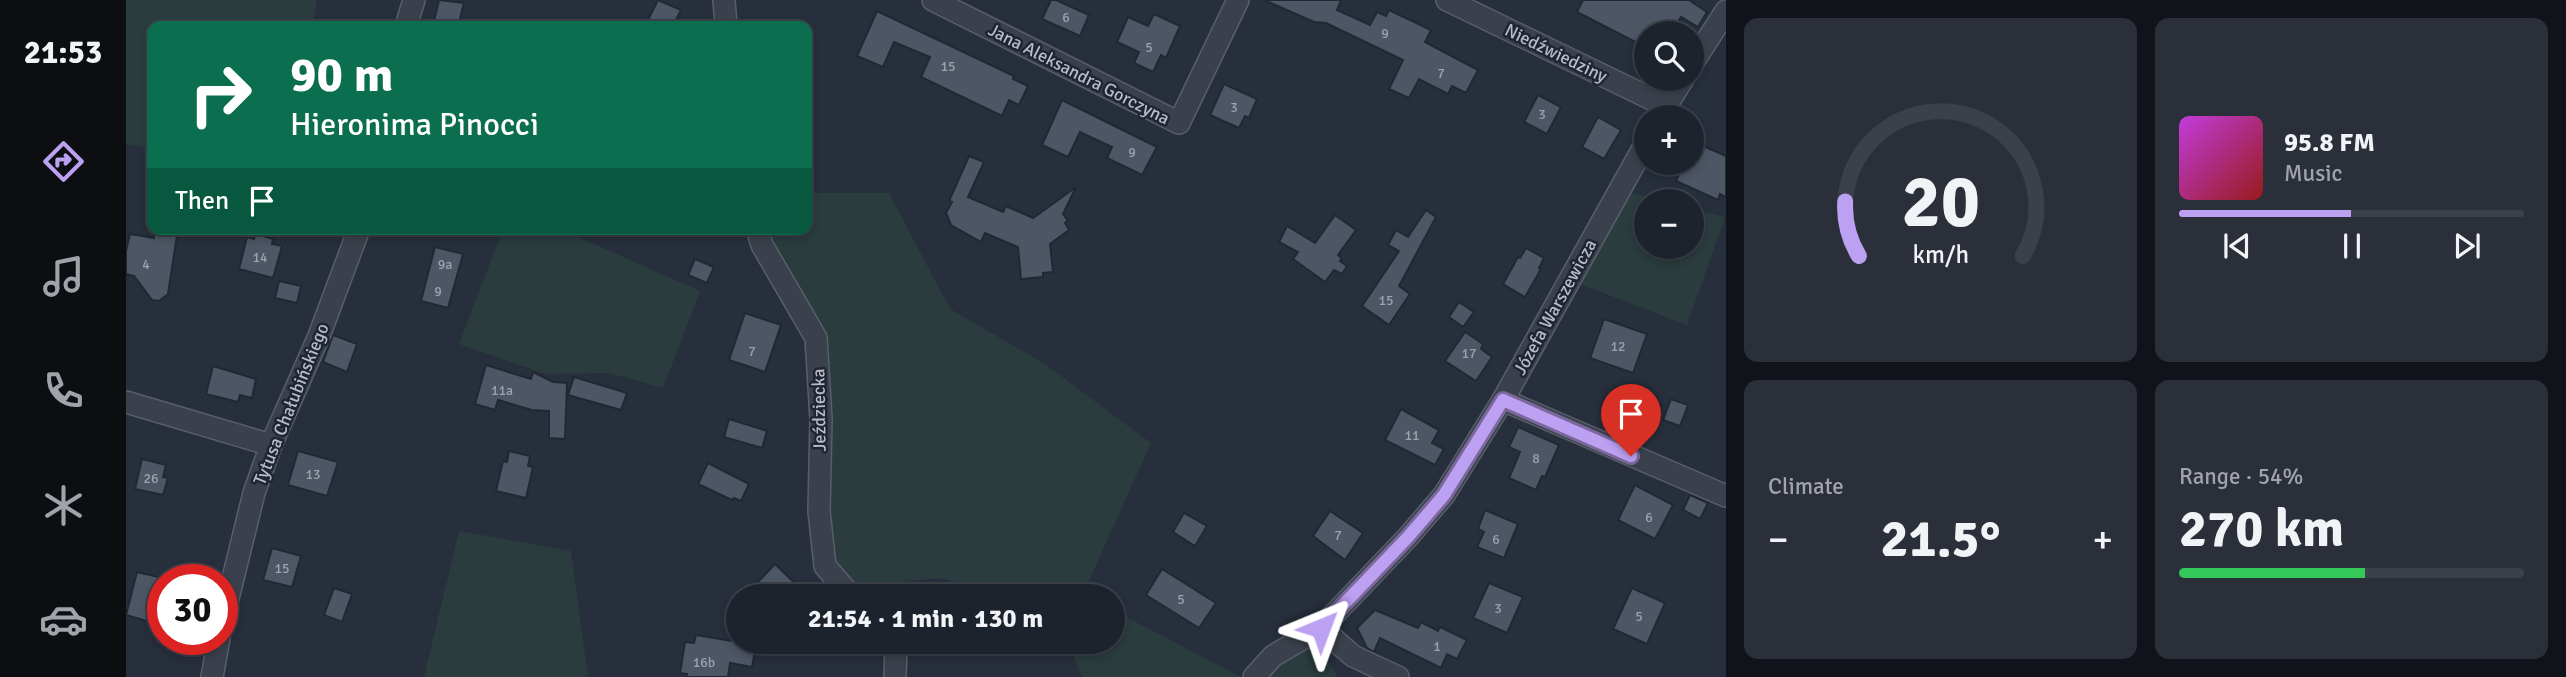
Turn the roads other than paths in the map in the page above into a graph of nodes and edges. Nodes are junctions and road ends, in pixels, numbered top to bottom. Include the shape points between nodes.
1 (414, 0) edge
2 (724, 0) edge
3 (933, 0) edge
4 (1238, 0) edge
5 (1447, 0) edge
6 (1726, 10) edge
7 (408, 21) edge
8 (726, 21) edge
9 (1704, 45) edge
10 (1651, 105) edge
11 (1634, 164) edge
12 (357, 235) edge
13 (759, 235) edge
14 (1503, 400) junction
15 (126, 402) edge
16 (271, 444) junction
17 (1726, 496) edge
18 (237, 564) edge
19 (841, 584) edge
20 (1321, 628) junction
21 (896, 654) edge
22 (216, 655) edge
23 (212, 677) edge
24 (895, 677) edge
25 (1254, 677) edge
26 (1398, 677) edge

1 - 7 street
2 - 8 street
3 - 4 street, Jana Aleksandra Gorczyna via 1178,123
5 - 10 street, Niedźwiedziny
6 - 9 street
11 - 14 street, Józefa Warszewicza
12 - 16 street, Tytusa Chałubińskiego
13 - 19 street, Jeździecka via 816,338 821,419 819,511 825,566
14 - 17 street
14 - 20 street, Józefa Warszewicza via 1444,495
15 - 16 street
16 - 18 street, Tytusa Chałubińskiego
20 - 25 street, Józefa Warszewicza via 1273,656
20 - 26 street via 1353,656
21 - 24 street
22 - 23 street

